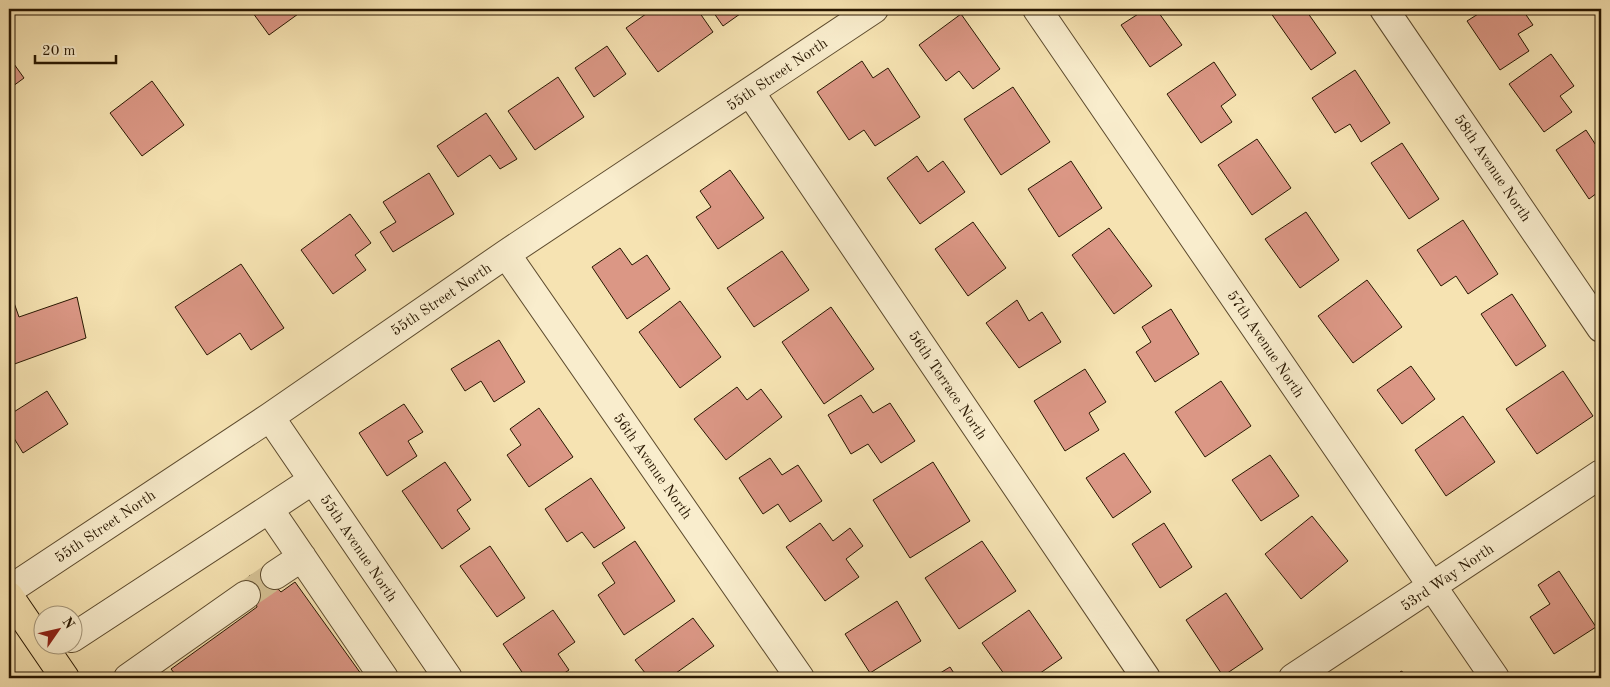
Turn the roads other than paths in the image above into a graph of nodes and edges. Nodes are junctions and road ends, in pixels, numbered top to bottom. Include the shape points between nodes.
1 (874, 9) edge
2 (1037, 9) edge
3 (1384, 9) edge
4 (750, 92) junction
5 (506, 254) junction
6 (1601, 328) edge
7 (270, 417) junction
8 (1601, 474) edge
9 (313, 480) junction
10 (269, 509) junction
11 (302, 557) junction
12 (275, 575) tunnel mouth
13 (1432, 587) junction
14 (9, 590) edge
15 (246, 595) tunnel mouth
16 (9, 596) edge
17 (32, 622) edge
18 (82, 631) edge
19 (57, 654) edge
20 (435, 674) edge
21 (65, 678) edge
22 (128, 678) edge
23 (384, 678) edge
24 (800, 678) edge
25 (1146, 678) edge
26 (1293, 678) edge
27 (1495, 678) edge

1 - 4 street, 55th Street North
2 - 13 street, 57th Avenue North
3 - 6 street, 58th Avenue North
4 - 5 street, 55th Street North
4 - 25 street, 56th Terrace North
5 - 7 street, 55th Street North
5 - 24 street, 56th Avenue North
7 - 9 street, 55th Avenue North
7 - 14 street, 55th Street North
8 - 13 street, 53rd Way North
9 - 10 street
9 - 20 street, 55th Avenue North
10 - 11 street
10 - 18 street
11 - 12 street
11 - 23 street
13 - 26 street, 53rd Way North
13 - 27 street, 57th Avenue North
15 - 22 street
16 - 17 main road
19 - 21 main road

